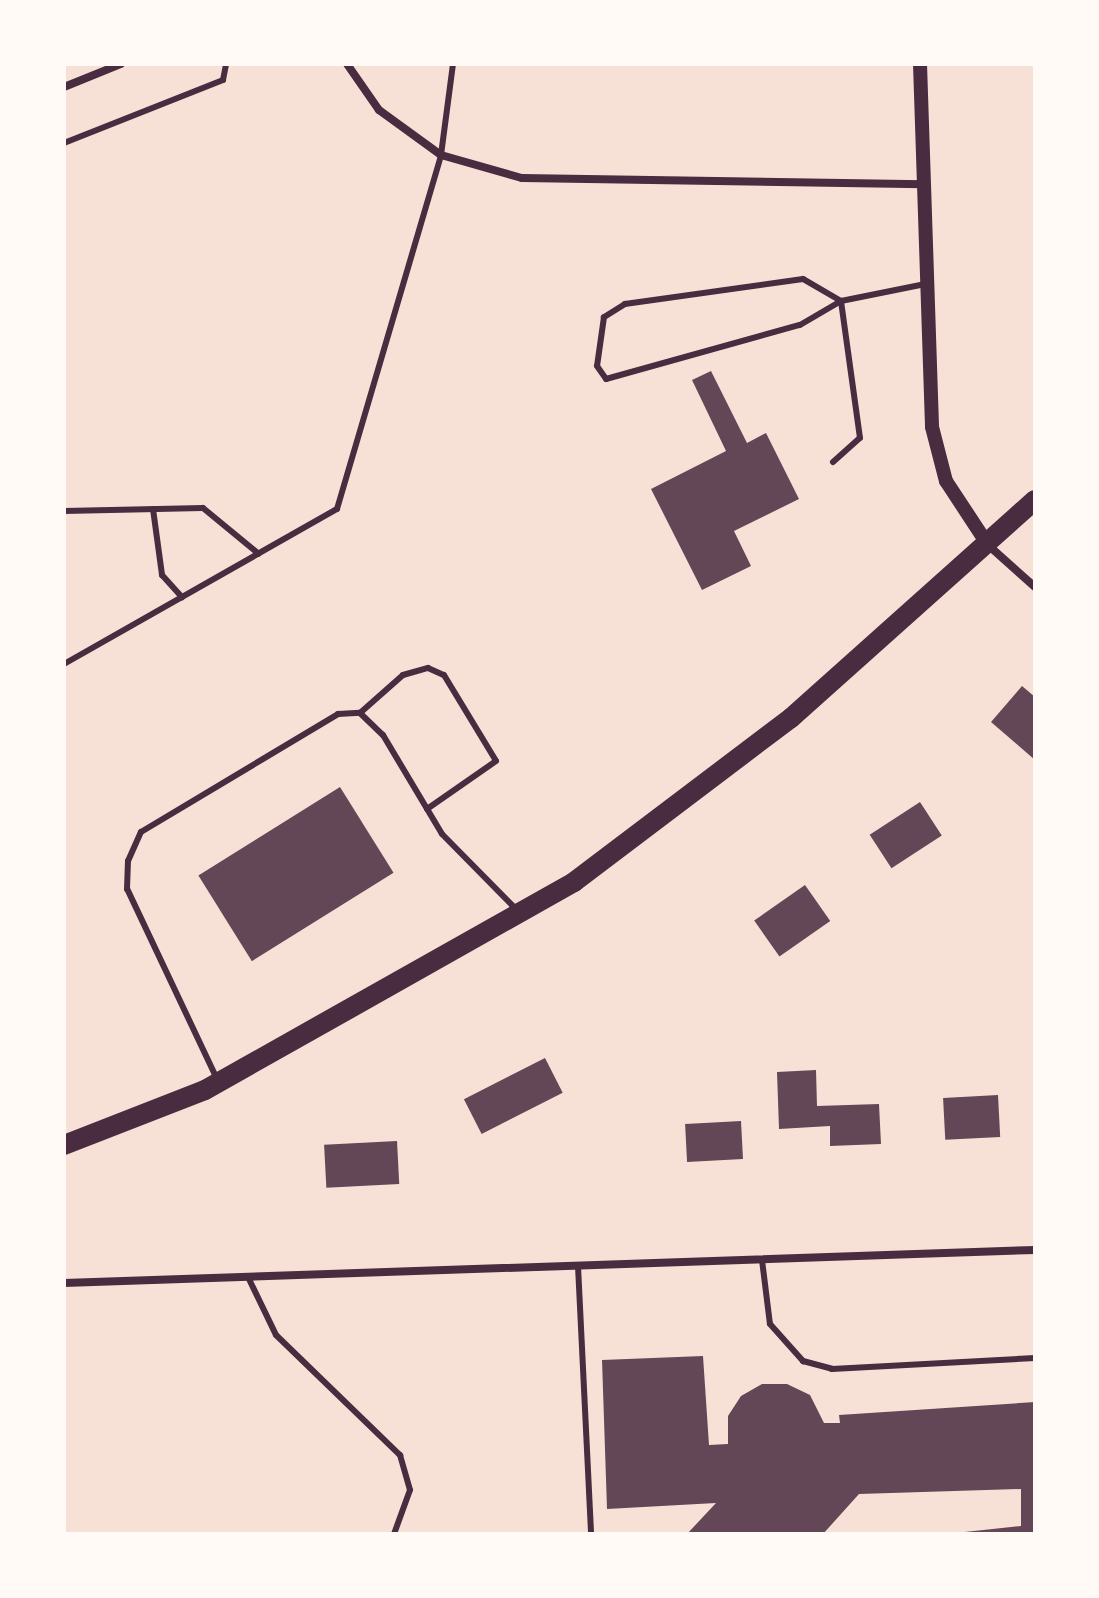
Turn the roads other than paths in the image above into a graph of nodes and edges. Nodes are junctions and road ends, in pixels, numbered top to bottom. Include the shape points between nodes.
1 (121, 64) edge
2 (226, 64) edge
3 (347, 64) edge
4 (453, 64) edge
5 (920, 64) edge
6 (64, 87) edge
7 (64, 143) edge
8 (441, 155) junction
9 (924, 184) junction
10 (928, 284) junction
11 (841, 301) junction
12 (833, 462) dead end
13 (1035, 500) edge
14 (153, 509) junction
15 (64, 511) edge
16 (988, 545) junction
17 (259, 554) junction
18 (1035, 587) edge
19 (182, 597) junction
20 (64, 664) edge
21 (360, 713) junction
22 (427, 809) junction
23 (519, 912) junction
24 (219, 1082) junction
25 (64, 1145) edge
26 (1035, 1250) edge
27 (762, 1260) junction
28 (578, 1266) junction
29 (248, 1277) junction
30 (64, 1283) edge
31 (1035, 1358) edge
32 (394, 1534) edge
33 (591, 1534) edge

1 - 6 street
2 - 7 lane via 223,80
3 - 8 street via 379,110
4 - 8 lane
5 - 9 street
8 - 9 street via 522,178
8 - 17 lane via 337,509
9 - 10 street
10 - 11 lane
10 - 16 street via 935,445 958,503
11 - 11 lane via 803,279 625,304 604,317 597,366 606,379 800,325
11 - 12 lane via 860,438
13 - 16 main road
14 - 15 lane
14 - 17 lane via 203,508
14 - 19 lane via 162,575
16 - 18 street
16 - 23 main road via 791,718 574,882
17 - 19 lane
19 - 20 lane
21 - 22 lane via 383,735
21 - 22 lane via 403,675 428,668 444,675 496,761
21 - 24 lane via 338,714 141,832 128,861 127,889
22 - 23 lane
23 - 24 main road
24 - 25 main road
26 - 27 street
27 - 28 street
27 - 31 lane via 770,1324 803,1361 832,1369
28 - 29 street
28 - 33 lane
29 - 30 street
29 - 32 lane via 276,1335 400,1455 410,1490

